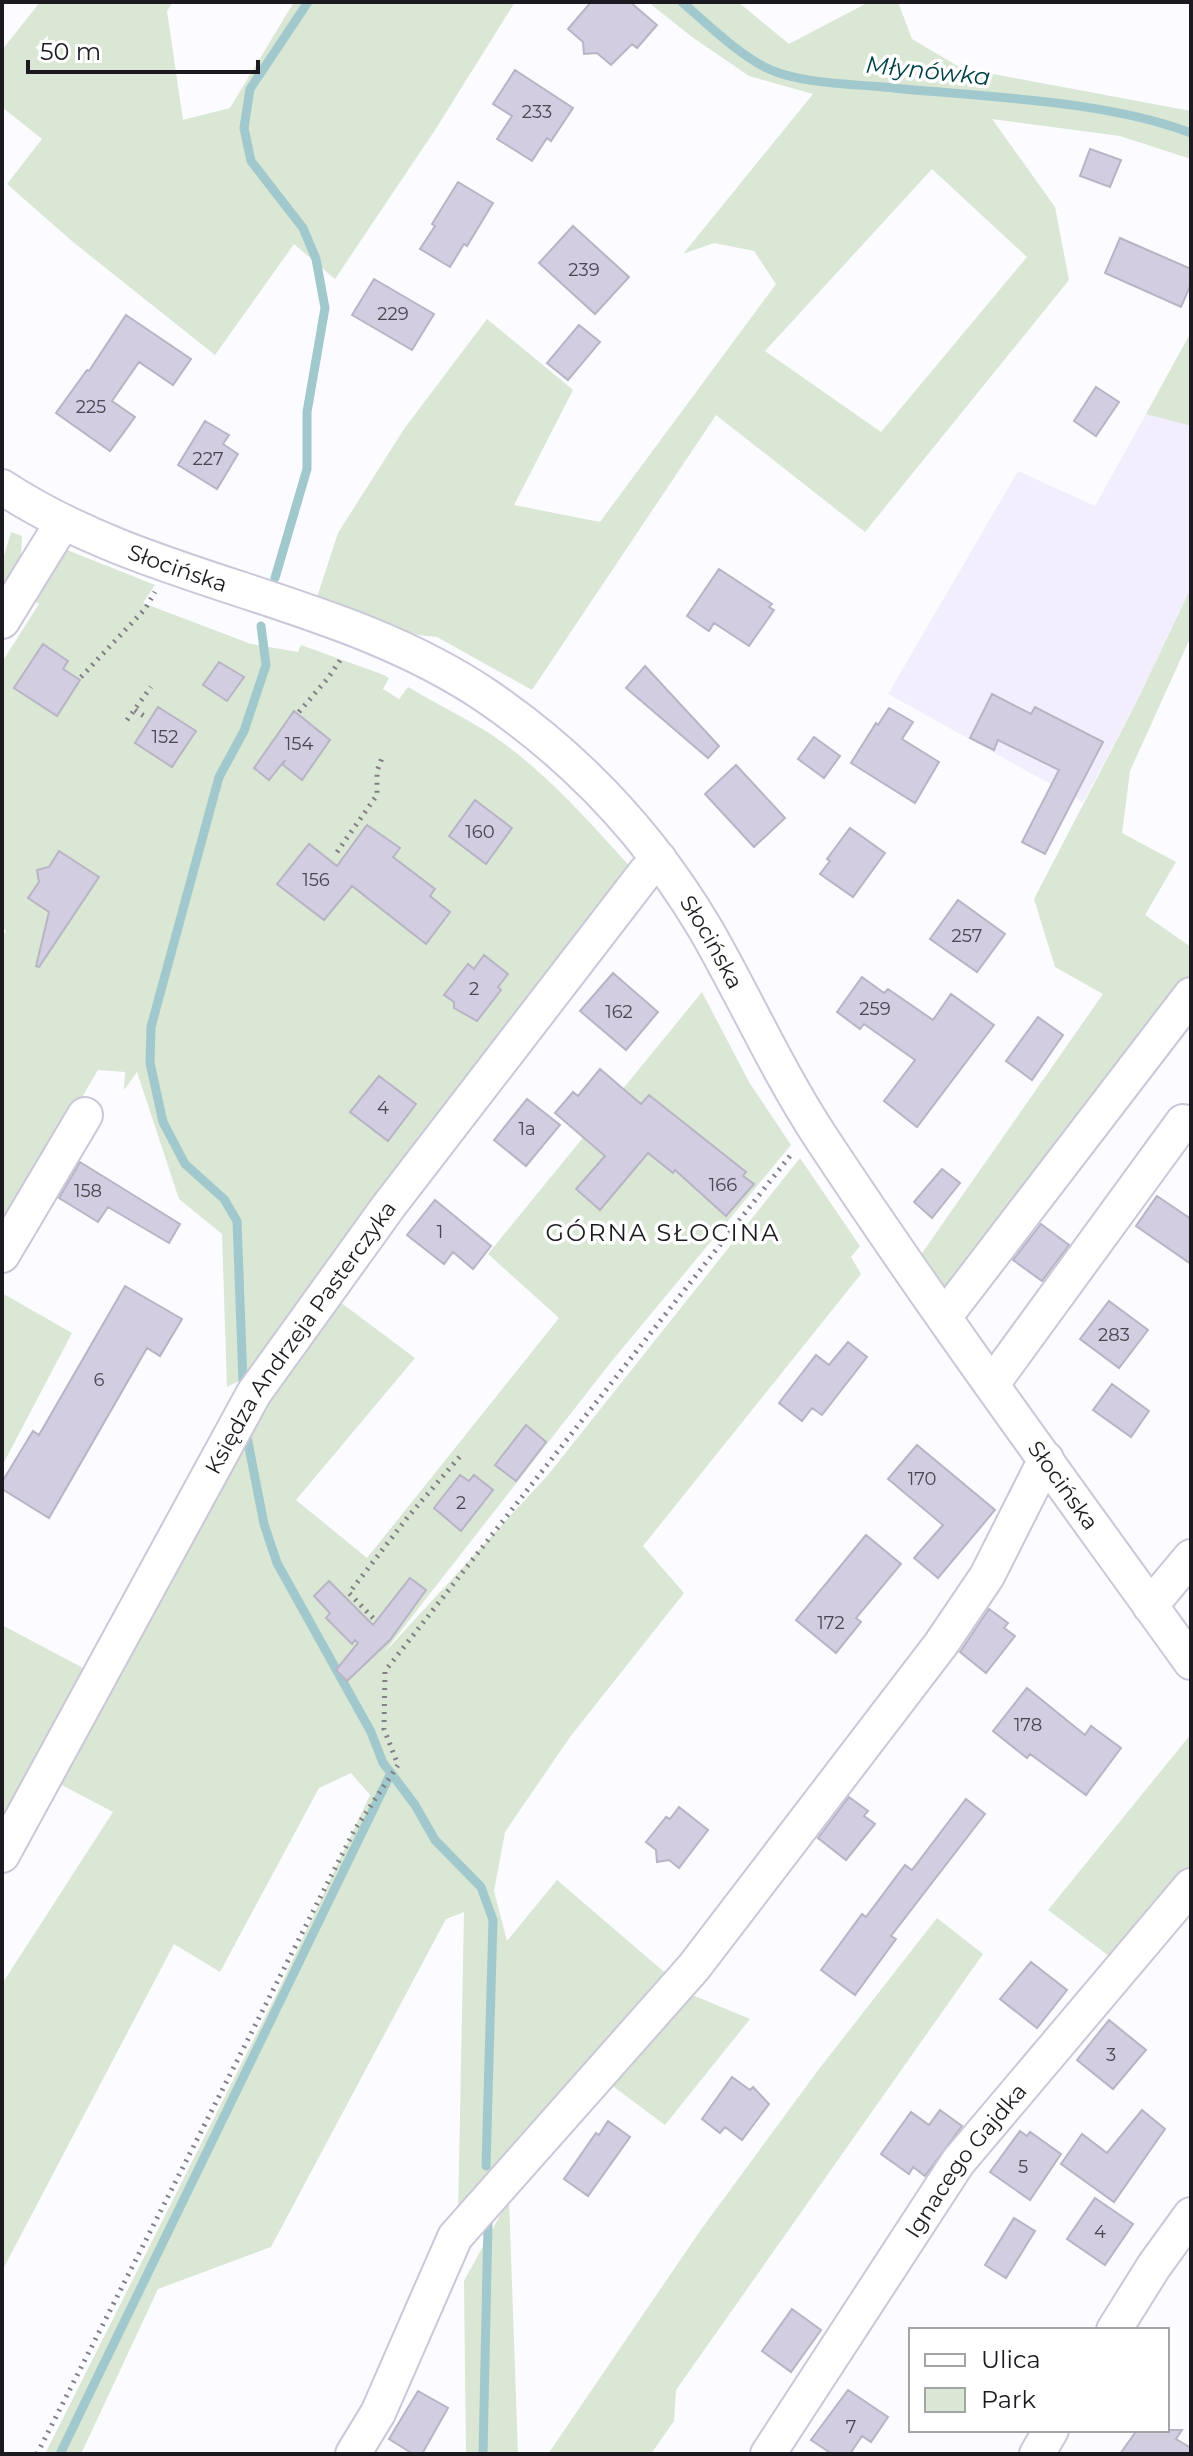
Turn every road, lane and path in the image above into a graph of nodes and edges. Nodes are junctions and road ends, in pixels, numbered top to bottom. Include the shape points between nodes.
1 (2, 487) edge
2 (63, 522) junction
3 (160, 584) dead end
4 (2, 621) edge
5 (348, 648) dead end
6 (81, 677) dead end
7 (151, 687) dead end
8 (135, 710) junction
9 (299, 712) dead end
10 (144, 716) dead end
11 (127, 720) dead end
12 (382, 758) dead end
13 (337, 852) dead end
14 (659, 859) junction
15 (1191, 995) edge
16 (85, 1115) dead end
17 (1183, 1122) dead end
18 (814, 1126) junction
19 (2, 1255) edge
20 (945, 1316) junction
21 (992, 1384) junction
22 (462, 1454) dead end
23 (1046, 1459) junction
24 (1191, 1557) edge
25 (1150, 1606) junction
26 (373, 1618) dead end
27 (1191, 1662) edge
28 (2, 1855) edge
29 (1191, 1886) edge
30 (1191, 2215) edge
31 (1115, 2328) edge
32 (1050, 2432) edge
33 (37, 2454) edge
34 (353, 2454) edge
35 (768, 2454) edge
36 (1037, 2454) edge

1 - 2 street, Słocińska
2 - 4 street
2 - 14 street, Słocińska via 117,548 375,637 445,671 530,728 582,772
3 - 6 path via 145,609
5 - 9 path
7 - 8 path
8 - 10 path
8 - 11 path
12 - 13 path via 377,795
14 - 18 street, Słocińska via 703,925
14 - 28 street, Księdza Andrzeja Pasterczyka via 388,1207 254,1393
15 - 20 street
16 - 19 street
17 - 21 street
18 - 20 street, Słocińska
18 - 33 path via 385,1671 384,1729 398,1765 348,1843
20 - 21 street, Słocińska
21 - 23 street, Słocińska
22 - 26 path via 349,1593
23 - 25 street, Słocińska
23 - 34 street via 987,1576 941,1644 694,1967 455,2237 378,2413
24 - 25 street
25 - 27 street, Słocińska
29 - 35 street, Ignacego Gajdka via 958,2162
30 - 31 street
32 - 36 street

